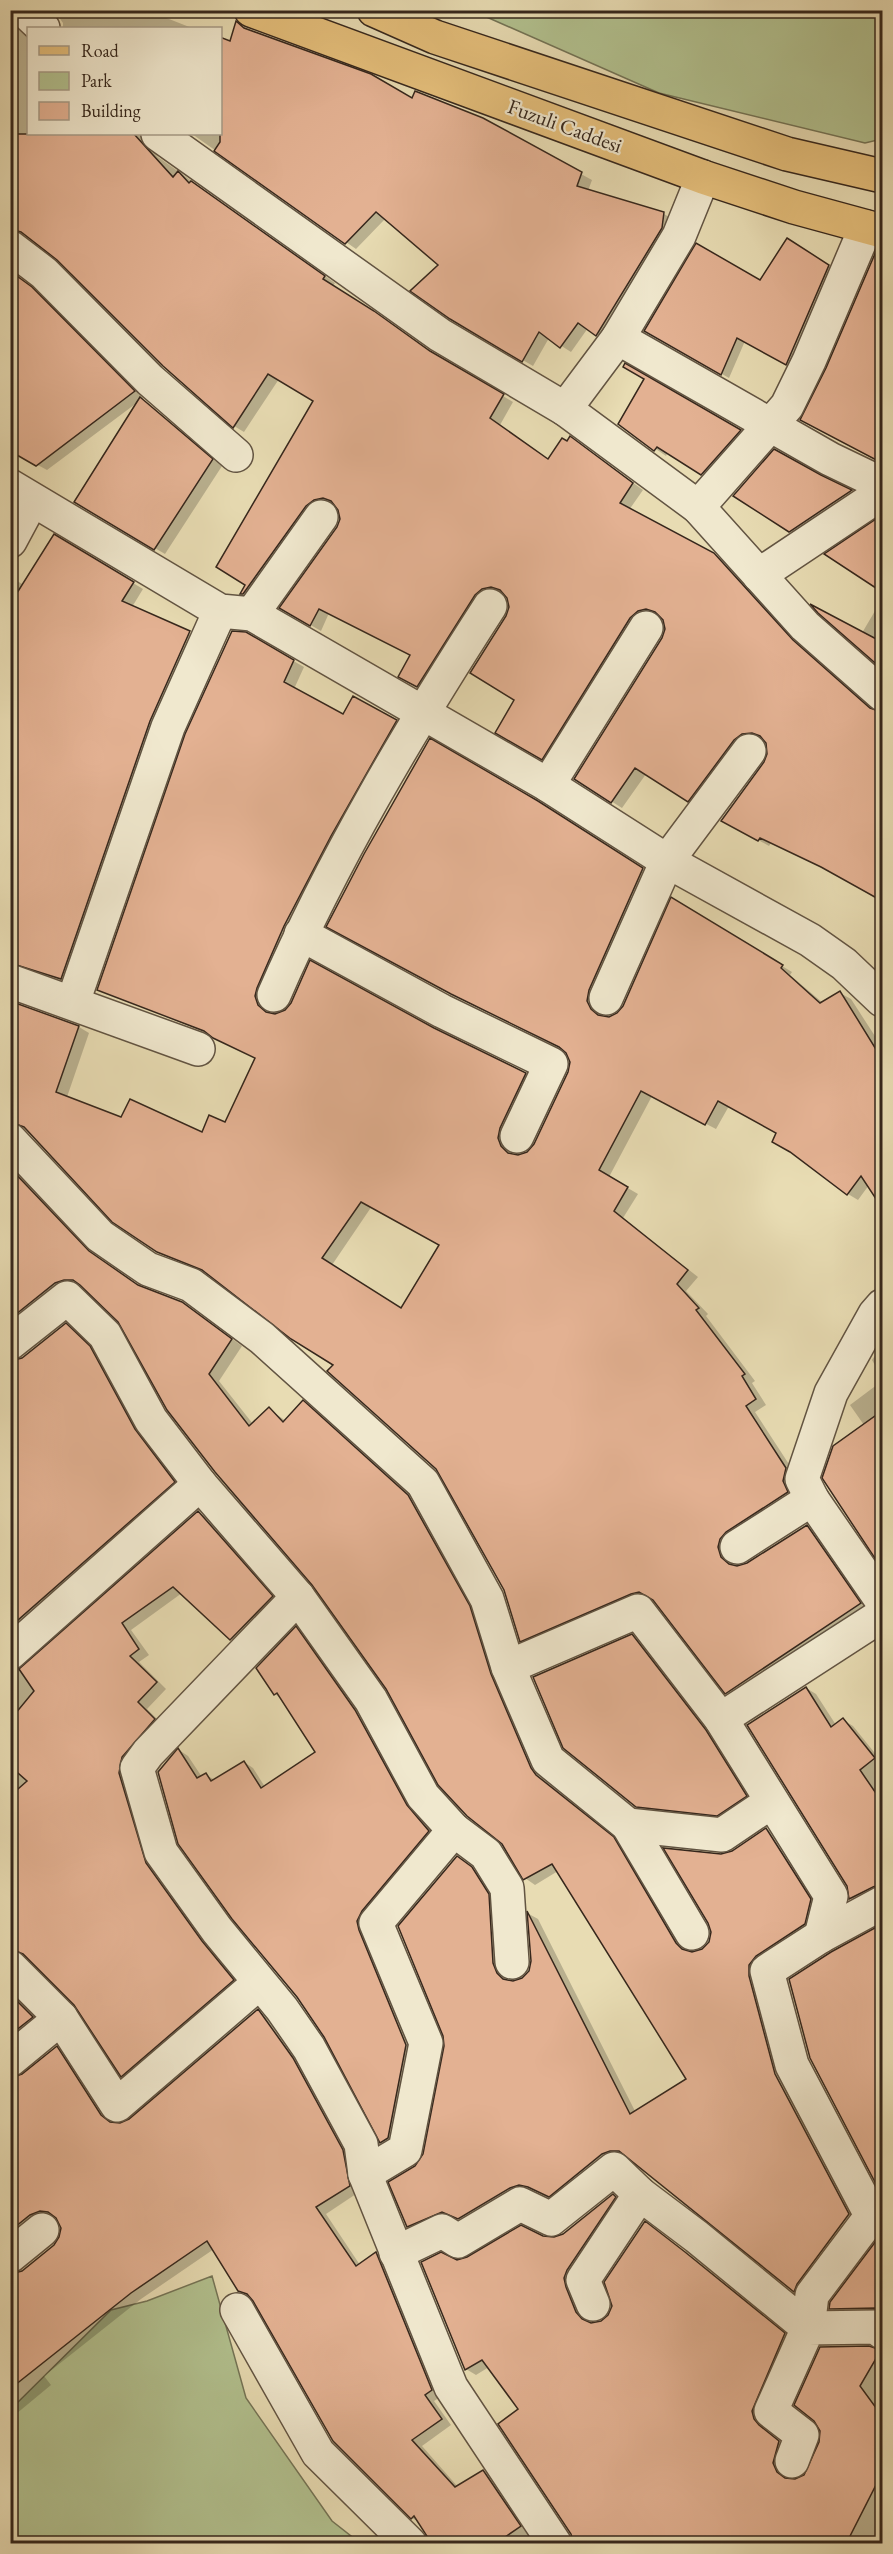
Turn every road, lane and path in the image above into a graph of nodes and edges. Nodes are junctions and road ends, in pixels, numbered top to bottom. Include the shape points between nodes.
1 (24, 10) edge
2 (251, 10) edge
3 (374, 10) edge
4 (42, 27) edge
5 (159, 135) edge
6 (882, 176) edge
7 (703, 177) junction
8 (874, 229) edge
9 (10, 247) edge
10 (618, 338) junction
11 (564, 409) junction
12 (770, 424) junction
13 (236, 455) dead end
14 (882, 484) edge
15 (21, 493) edge
16 (882, 493) edge
17 (698, 507) junction
18 (321, 517) dead end
19 (10, 541) edge
20 (759, 575) junction
21 (490, 606) dead end
22 (220, 611) junction
23 (252, 614) junction
24 (646, 628) dead end
25 (882, 694) edge
26 (422, 712) junction
27 (749, 751) dead end
28 (548, 785) junction
29 (667, 861) junction
30 (301, 934) junction
31 (10, 981) edge
32 (274, 995) dead end
33 (606, 998) dead end
34 (882, 1000) edge
35 (73, 1002) junction
36 (198, 1049) dead end
37 (518, 1136) dead end
38 (10, 1140) edge
39 (882, 1306) edge
40 (10, 1343) edge
41 (200, 1484) junction
42 (812, 1499) junction
43 (737, 1547) dead end
44 (298, 1597) junction
45 (882, 1601) edge
46 (882, 1615) edge
47 (10, 1653) edge
48 (508, 1667) junction
49 (721, 1719) junction
50 (771, 1802) junction
51 (628, 1825) junction
52 (454, 1830) junction
53 (882, 1903) edge
54 (693, 1933) dead end
55 (821, 1936) junction
56 (512, 1962) dead end
57 (10, 1967) edge
58 (259, 1983) junction
59 (61, 2018) junction
60 (10, 2060) edge
61 (365, 2174) junction
62 (640, 2194) junction
63 (877, 2208) edge
64 (42, 2230) dead end
65 (396, 2253) junction
66 (10, 2256) edge
67 (593, 2304) dead end
68 (237, 2310) dead end
69 (808, 2328) junction
70 (882, 2332) edge
71 (792, 2461) dead end
72 (410, 2544) edge
73 (555, 2544) edge

1 - 4 street
2 - 7 main road, Fuzuli Caddesi
3 - 6 main road, Fuzuli Caddesi via 435,37 787,154
5 - 11 street via 440,335
7 - 8 main road, Fuzuli Caddesi
7 - 10 street via 680,236
8 - 12 street via 787,406
9 - 13 street via 44,273 150,380
10 - 11 street
10 - 12 street
11 - 17 street
12 - 14 street
12 - 17 street
15 - 19 street
15 - 22 street
16 - 20 street
17 - 20 street
18 - 23 street
20 - 25 street via 805,626
21 - 26 street
22 - 23 street
22 - 35 street via 168,727
23 - 26 street
24 - 28 street
26 - 28 street
26 - 30 street
27 - 29 street
28 - 29 street
29 - 33 street
29 - 34 street via 810,940 844,964
30 - 32 street
30 - 37 street via 442,1011 551,1064
31 - 35 street
35 - 36 street
38 - 48 street via 100,1236 148,1269 191,1285 262,1338 423,1483 487,1599
39 - 42 street via 831,1393 802,1479
40 - 41 street via 67,1298 105,1335 151,1420
41 - 44 street
41 - 47 street
42 - 43 street
42 - 45 street
44 - 52 street via 371,1700 423,1796
44 - 58 street via 137,1768 161,1852
46 - 49 street
48 - 49 street via 638,1611
48 - 51 street via 548,1760
49 - 50 street
50 - 51 street via 722,1835
50 - 55 street via 831,1896
51 - 54 street
52 - 56 street via 486,1854 507,1888
52 - 61 street via 376,1923 426,2043 405,2150
53 - 55 street
55 - 63 street via 767,1971 792,2066
57 - 59 street
58 - 59 street via 117,2105
58 - 61 street via 309,2048 361,2144
59 - 60 street
61 - 65 street
62 - 65 street via 614,2169 551,2219 520,2204 458,2241 442,2231
62 - 67 street via 584,2280
62 - 69 street
63 - 69 street via 812,2295
64 - 66 street
65 - 73 street via 451,2387
68 - 72 street via 318,2453
69 - 70 street via 876,2327
69 - 71 street via 771,2411 802,2435

